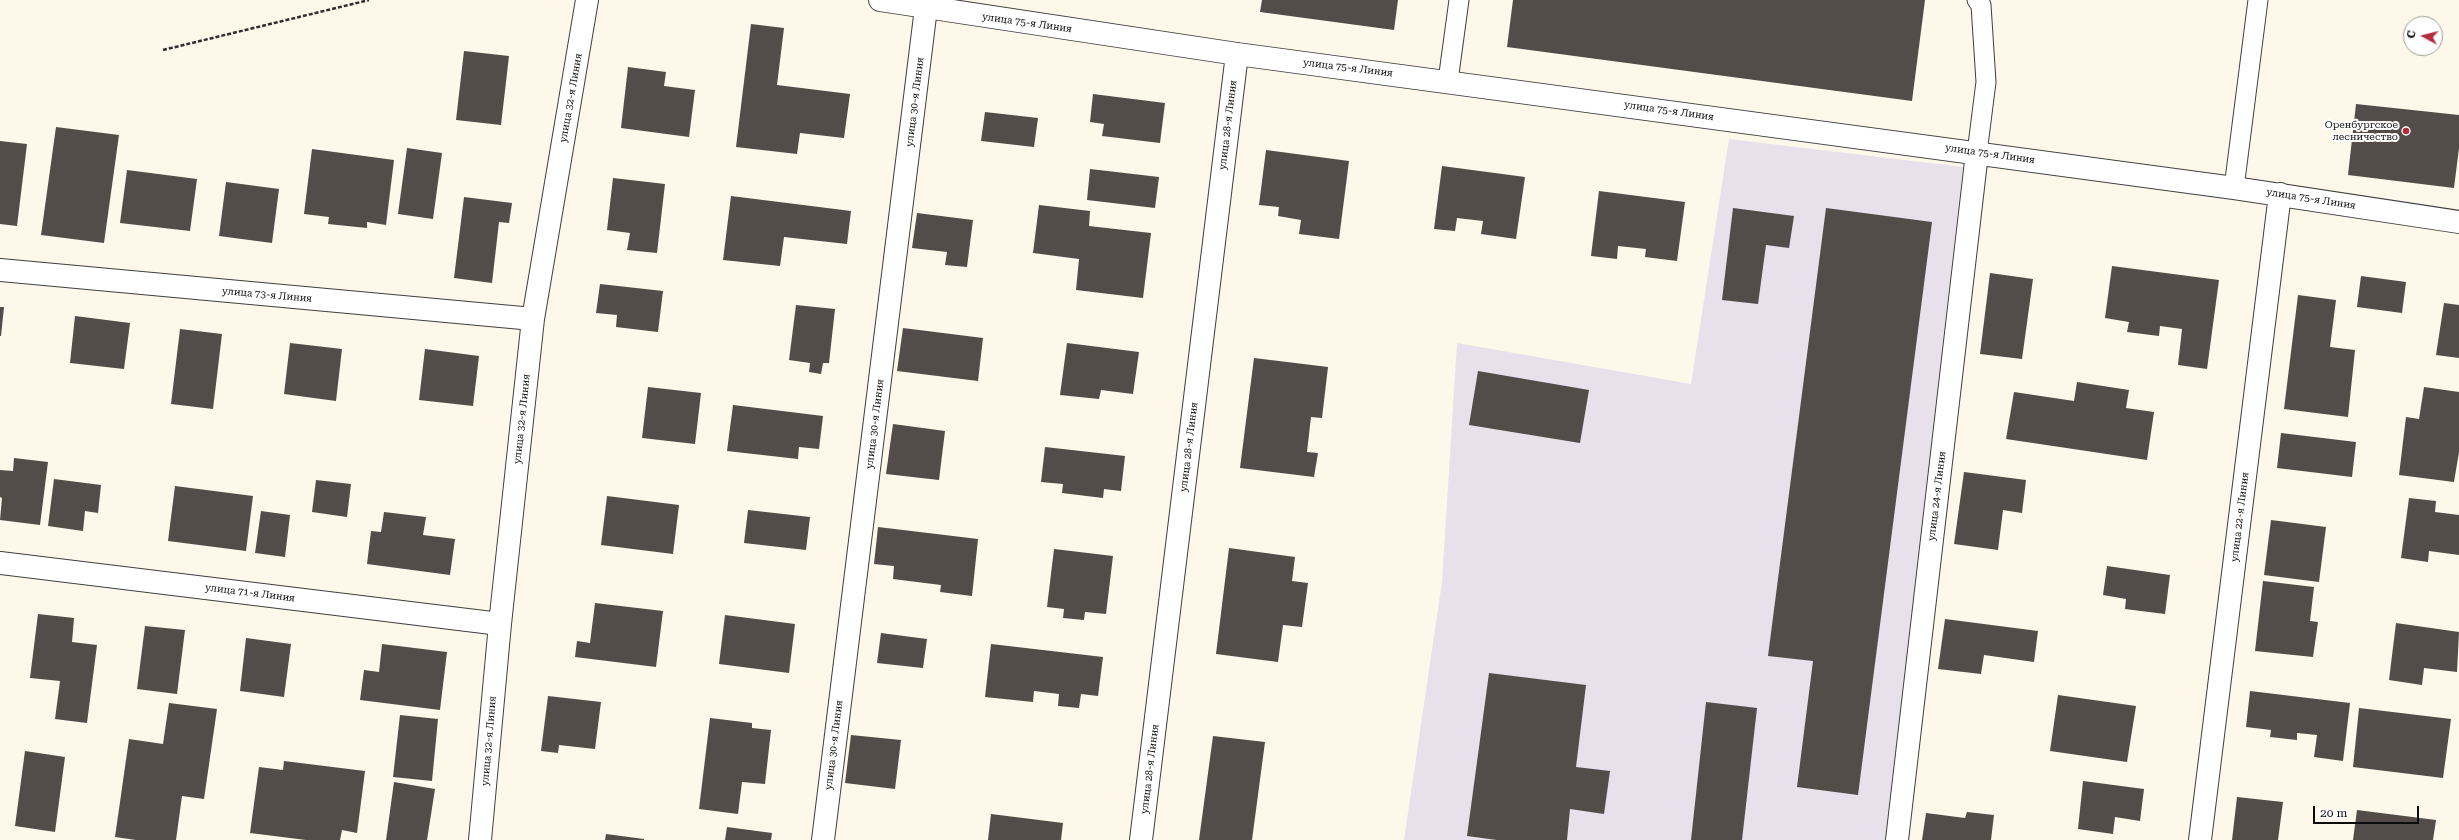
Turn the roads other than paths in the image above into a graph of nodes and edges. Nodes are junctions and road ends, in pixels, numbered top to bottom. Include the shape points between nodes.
1 (588, 0) edge
2 (880, 0) edge
3 (1459, 0) edge
4 (1977, 0) edge
5 (2258, 0) edge
6 (926, 8) junction
7 (1237, 54) junction
8 (1448, 81) junction
9 (1978, 153) junction
10 (2234, 188) junction
11 (2280, 194) junction
12 (2459, 222) edge
13 (0, 270) edge
14 (533, 319) junction
15 (0, 562) edge
16 (500, 624) junction
17 (480, 840) edge
18 (823, 840) edge
19 (1142, 840) edge
20 (1897, 840) edge
21 (2200, 840) edge

1 - 14 street, улица 32-я Линия
2 - 6 street, улица 75-я Линия
3 - 8 lane
4 - 9 lane via 1981,5 1986,82
5 - 10 lane
6 - 7 street, улица 75-я Линия
6 - 18 street, улица 30-я Линия
7 - 8 street, улица 75-я Линия
7 - 19 street, улица 28-я Линия
8 - 9 street, улица 75-я Линия
9 - 10 street, улица 75-я Линия
9 - 20 street, улица 24-я Линия
10 - 11 street, улица 75-я Линия
11 - 12 street, улица 75-я Линия
11 - 21 street, улица 22-я Линия
13 - 14 street, улица 73-я Линия
14 - 16 street, улица 32-я Линия
15 - 16 street, улица 71-я Линия
16 - 17 street, улица 32-я Линия

